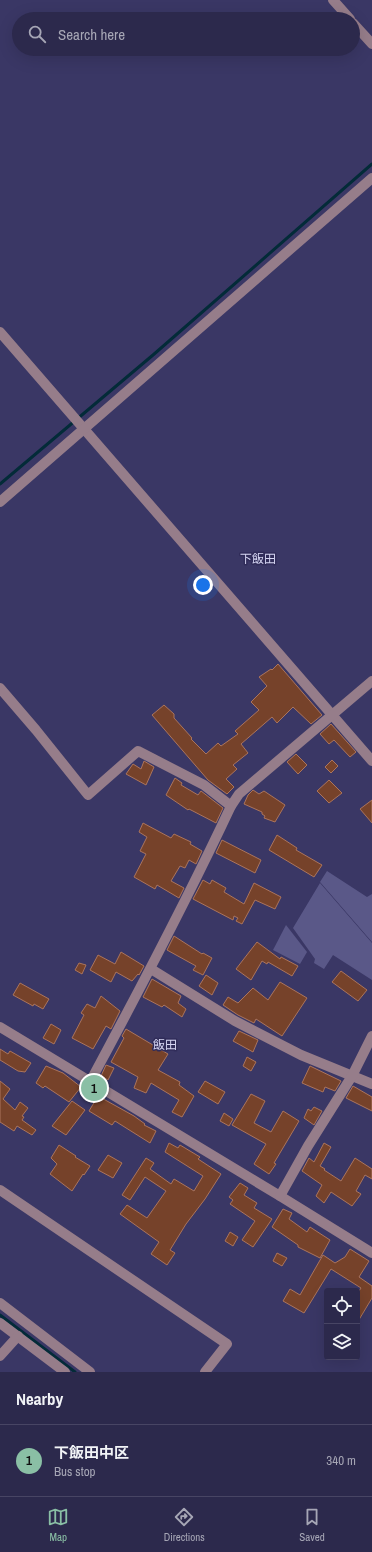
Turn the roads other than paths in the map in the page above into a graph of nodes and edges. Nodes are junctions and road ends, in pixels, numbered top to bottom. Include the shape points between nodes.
1 (333, 0) edge
2 (344, 12) edge
3 (360, 31) edge
4 (372, 44) edge
5 (372, 178) edge
6 (0, 332) edge
7 (83, 427) junction
8 (0, 502) edge
9 (372, 681) edge
10 (0, 688) edge
11 (332, 716) junction
12 (372, 762) edge
13 (231, 806) junction
14 (150, 969) junction
15 (0, 1027) edge
16 (372, 1036) edge
17 (352, 1076) junction
18 (90, 1082) junction
19 (372, 1084) edge
20 (0, 1190) edge
21 (280, 1196) junction
22 (372, 1253) edge
23 (0, 1303) edge
24 (0, 1322) edge
25 (18, 1336) junction
26 (0, 1356) edge
27 (65, 1372) edge
28 (90, 1372) edge
29 (205, 1372) edge

1 - 2 street
3 - 4 street
5 - 7 street
6 - 7 street
7 - 8 street
7 - 11 street
9 - 11 street
10 - 13 street via 88,795 138,751 204,785
11 - 12 street
11 - 13 street via 239,794
13 - 14 street
14 - 17 street via 235,1021 301,1055
14 - 18 street
15 - 18 street
16 - 17 street
17 - 19 street
17 - 21 street
18 - 21 street
20 - 29 street via 227,1344
21 - 22 street
23 - 28 street
24 - 25 street
25 - 26 street
25 - 27 street

